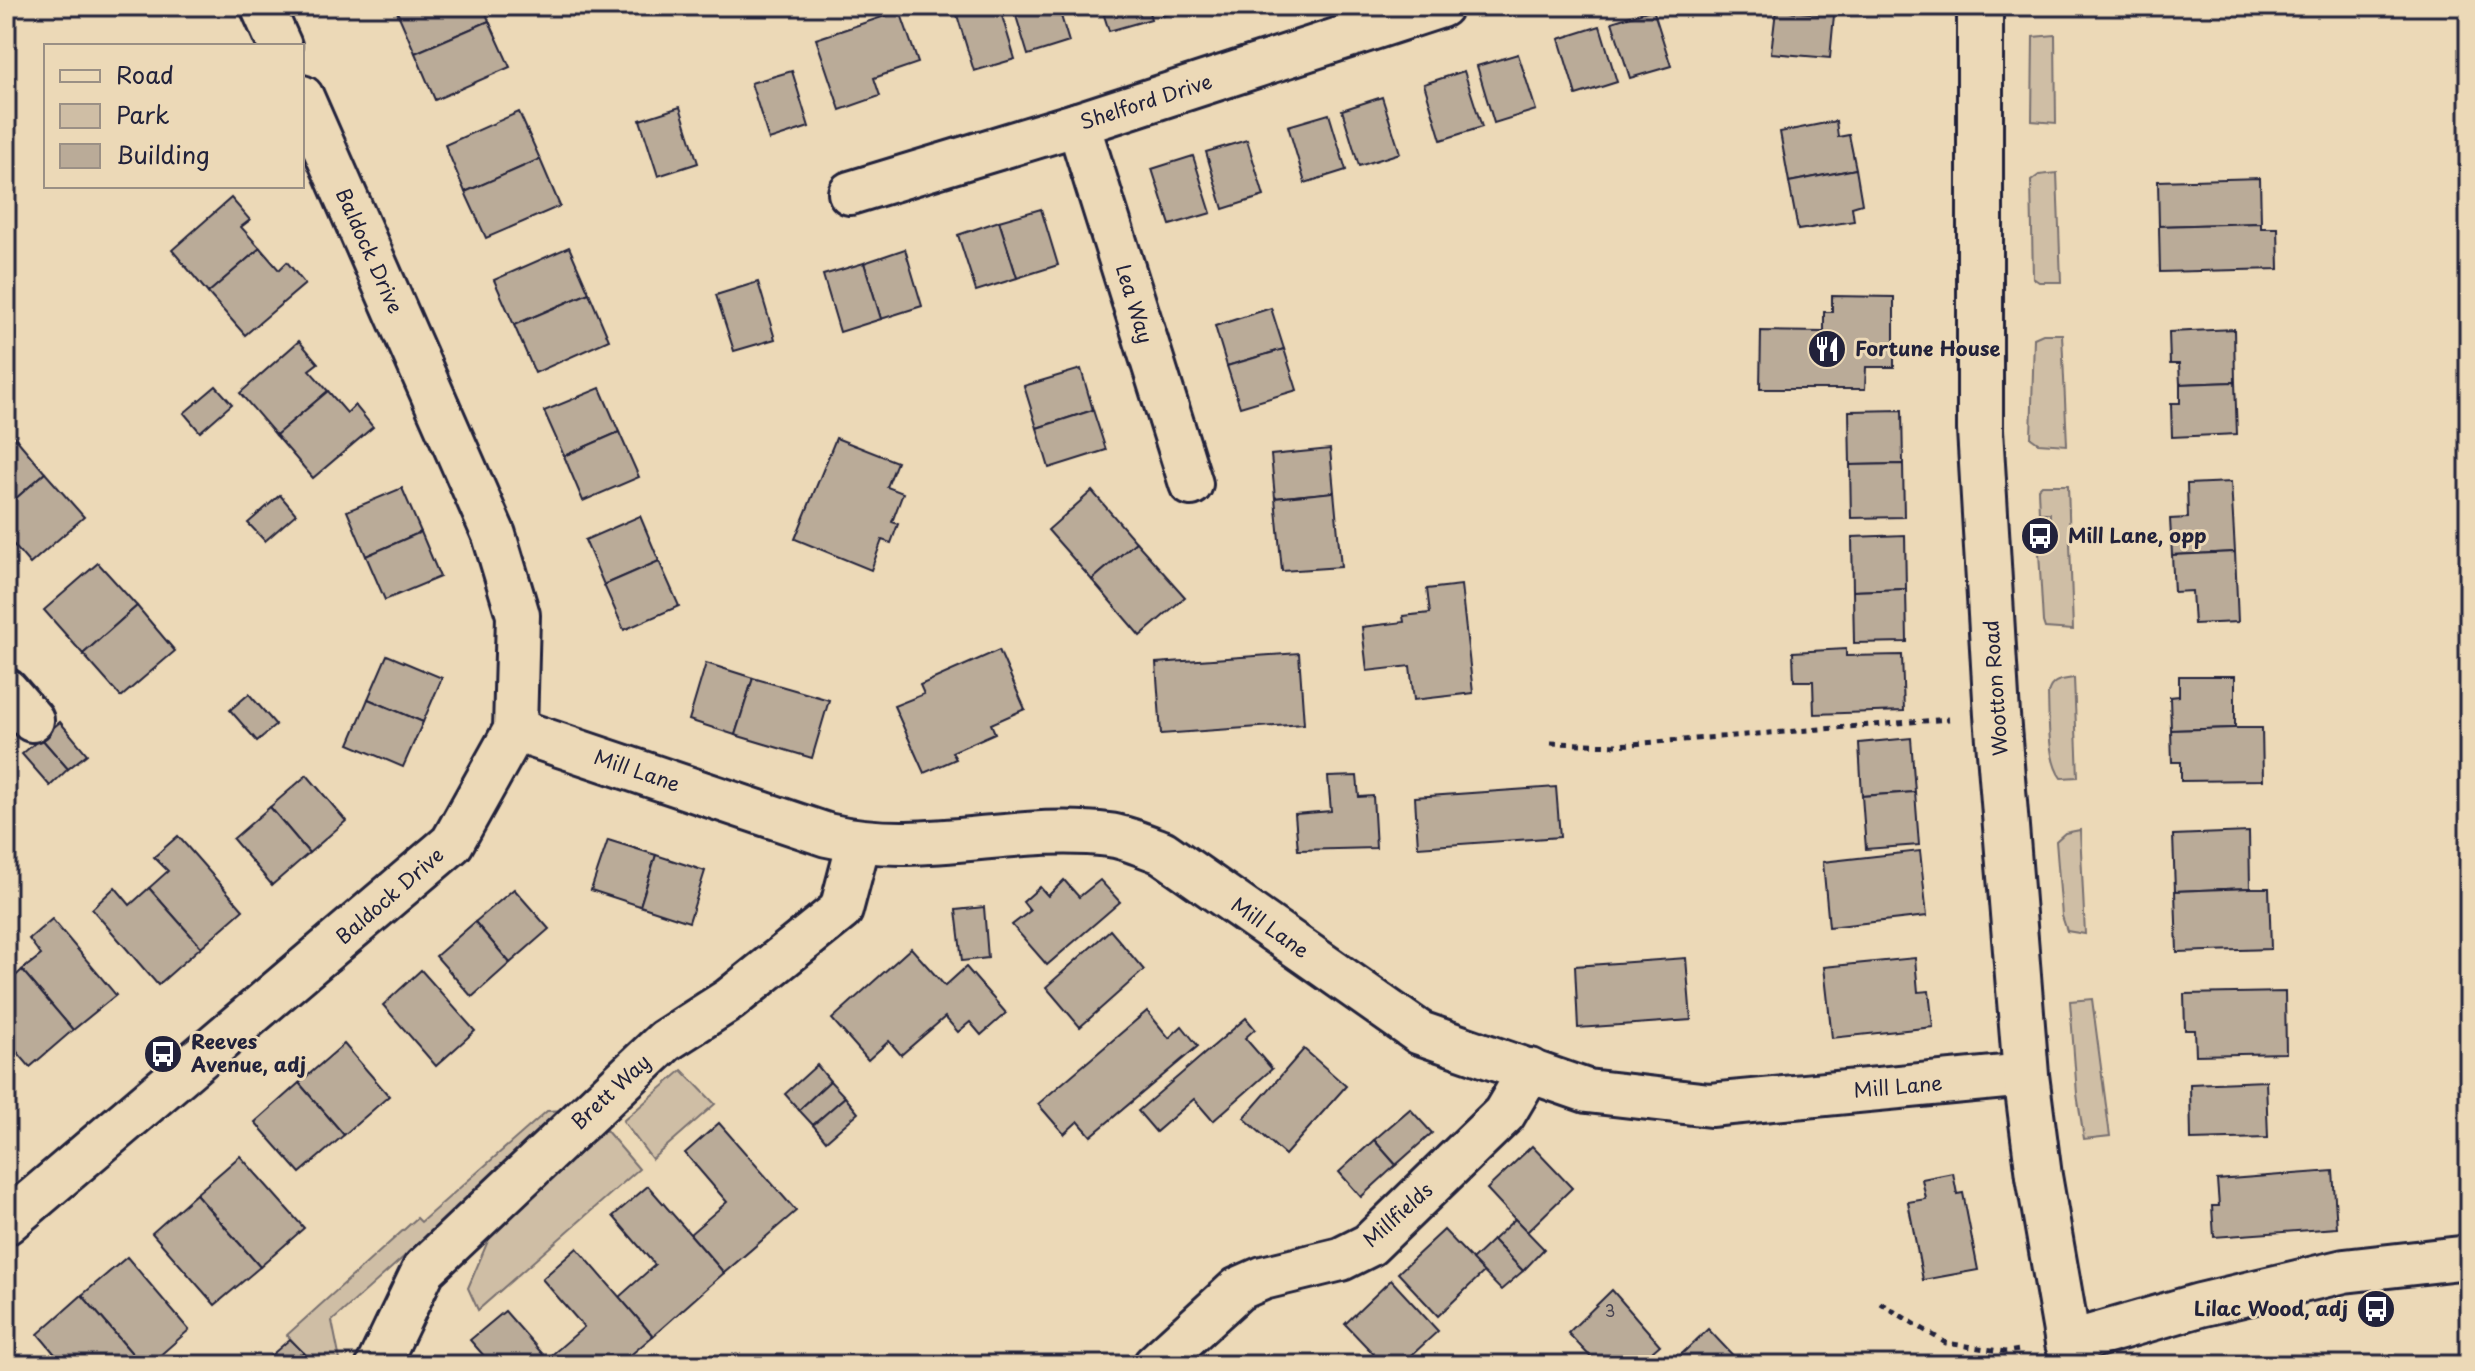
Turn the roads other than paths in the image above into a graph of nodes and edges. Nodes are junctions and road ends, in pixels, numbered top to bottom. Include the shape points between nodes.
1 (262, 6) edge
2 (1441, 6) edge
3 (1980, 6) edge
4 (279, 44) edge
5 (304, 102) edge
6 (1078, 124) junction
7 (850, 193) dead end
8 (1191, 484) dead end
9 (515, 730) junction
10 (859, 842) junction
11 (1530, 1070) junction
12 (2026, 1075) junction
13 (6, 1223) edge
14 (2469, 1257) edge
15 (2071, 1354) edge
16 (378, 1365) edge
17 (1155, 1365) edge

1 - 4 street
2 - 6 street, Shelford Drive
3 - 12 main road, Wootton Road via 1980,430
5 - 9 street, Baldock Drive via 494,535 518,615
6 - 7 street, Shelford Drive
6 - 8 street, Lea Way
9 - 10 street, Mill Lane
9 - 13 street, Baldock Drive via 452,843
10 - 11 street, Mill Lane via 917,845 1070,832 1113,835 1162,852 1420,1033
10 - 16 street, Brett Way via 841,910 729,1000 665,1041 424,1269
11 - 12 street, Mill Lane via 1587,1091 1710,1105
11 - 17 street, Millfields via 1504,1114 1369,1245 1341,1259 1238,1289
12 - 15 main road, Wootton Road
14 - 15 street via 2344,1271 2200,1305

